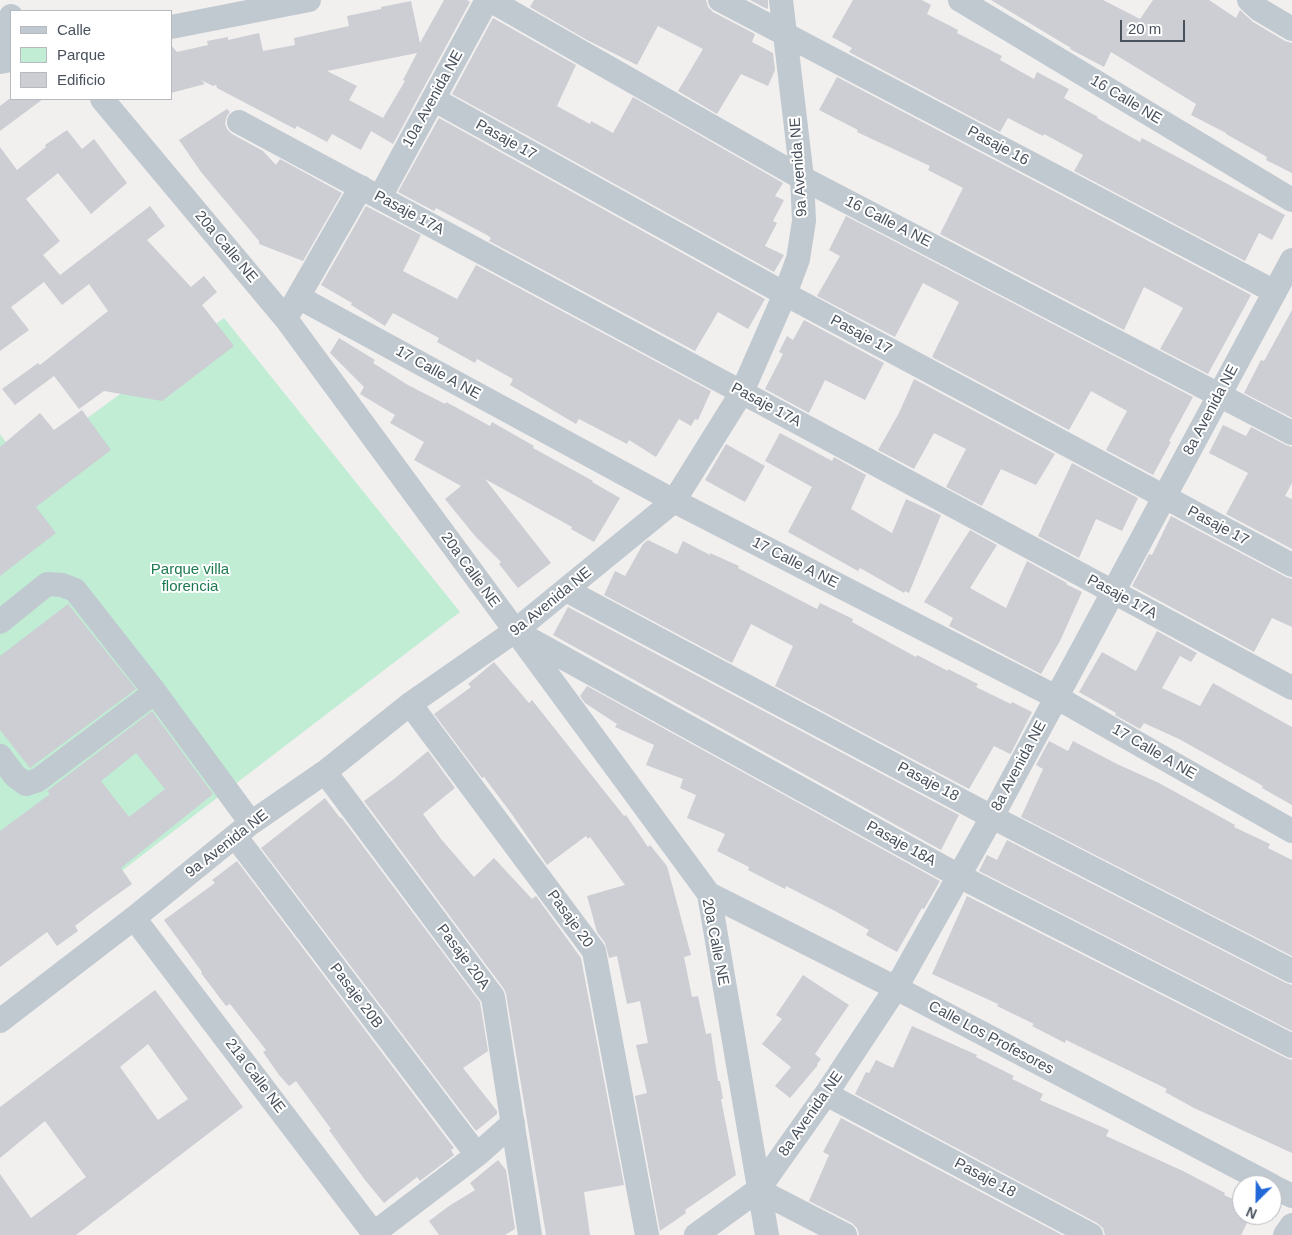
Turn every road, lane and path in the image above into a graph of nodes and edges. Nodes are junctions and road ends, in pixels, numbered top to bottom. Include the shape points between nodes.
1 (208, 0) edge
2 (308, 0) edge
3 (488, 0) edge
4 (720, 0) edge
5 (782, 0) edge
6 (960, 0) edge
7 (1249, 0) edge
8 (10, 20) edge
9 (197, 22) junction
10 (172, 27) edge
11 (1292, 29) edge
12 (786, 35) junction
13 (0, 42) edge
14 (433, 99) junction
15 (103, 100) edge
16 (239, 122) dead end
17 (802, 178) junction
18 (370, 192) junction
19 (1292, 200) edge
20 (1292, 260) edge
21 (1275, 292) junction
22 (785, 294) junction
23 (298, 297) junction
24 (286, 319) junction
25 (742, 392) junction
26 (1220, 394) junction
27 (1292, 433) edge
28 (1164, 497) junction
29 (674, 501) junction
30 (1292, 565) edge
31 (566, 590) junction
32 (1113, 592) junction
33 (0, 622) edge
34 (515, 631) junction
35 (1292, 688) edge
36 (154, 692) junction
37 (1056, 697) junction
38 (410, 704) junction
39 (0, 756) edge
40 (325, 772) junction
41 (992, 817) junction
42 (243, 830) junction
43 (1292, 831) edge
44 (959, 876) junction
45 (709, 894) junction
46 (134, 918) junction
47 (1292, 971) edge
48 (896, 988) junction
49 (0, 1022) edge
50 (1292, 1046) edge
51 (826, 1094) junction
52 (513, 1123) junction
53 (477, 1155) junction
54 (1252, 1175) edge
55 (758, 1190) junction
56 (1292, 1225) edge
57 (374, 1234) edge
58 (530, 1235) edge
59 (647, 1235) edge
60 (696, 1235) edge
61 (767, 1235) edge
62 (845, 1235) edge
63 (1091, 1235) edge
64 (1285, 1235) edge

1 - 9 street
2 - 9 street
3 - 14 street, 10a Avenida NE
3 - 17 street, 16 Calle A NE
4 - 12 street, Pasaje 16
5 - 12 street, 9a Avenida NE
6 - 19 street, 16 Calle NE
7 - 11 street
8 - 13 street
9 - 10 street
12 - 17 street, 9a Avenida NE
12 - 21 street, Pasaje 16
14 - 18 street, 10a Avenida NE
14 - 22 street, Pasaje 17
15 - 24 street, 20a Calle NE
16 - 18 street, Pasaje 17A
17 - 22 street, 9a Avenida NE via 804,221 798,259
17 - 26 street, 16 Calle A NE
18 - 23 street, 10a Avenida NE
18 - 25 street, Pasaje 17A
20 - 21 street, 8a Avenida NE
21 - 26 street, 8a Avenida NE
22 - 25 street, 9a Avenida NE
22 - 28 street, Pasaje 17
23 - 24 street, 10a Avenida NE
23 - 29 street, 17 Calle A NE
24 - 34 street, 20a Calle NE
25 - 29 street, 9a Avenida NE
25 - 32 street, Pasaje 17A
26 - 27 street, 16 Calle A NE
26 - 28 street, 8a Avenida NE
28 - 30 street, Pasaje 17
28 - 32 street, 8a Avenida NE
29 - 31 street, 9a Avenida NE
29 - 37 street, 17 Calle A NE
31 - 34 street, 9a Avenida NE
31 - 41 street, Pasaje 18
32 - 35 street, Pasaje 17A
32 - 37 street, 8a Avenida NE
33 - 36 street, Pasaje 20B via 47,584 75,590
34 - 38 street, 9a Avenida NE
34 - 44 street, Pasaje 18A
34 - 45 street, 20a Calle NE
36 - 39 street via 38,780 26,784 15,776
36 - 42 street, Pasaje 20B
37 - 41 street, 8a Avenida NE
37 - 43 street, 17 Calle A NE
38 - 40 street, 9a Avenida NE
38 - 59 street, Pasaje 20 via 594,951
40 - 42 street, 9a Avenida NE
40 - 52 street, Pasaje 20A via 493,997
41 - 44 street, 8a Avenida NE
41 - 47 street, Pasaje 18
42 - 46 street, 9a Avenida NE
42 - 53 street, Pasaje 20B
44 - 48 street, 8a Avenida NE
44 - 50 street, Pasaje 18A
45 - 48 street, Calle Los Profesores
45 - 55 street, 20a Calle NE
46 - 49 street, 9a Avenida NE
46 - 57 street, 21a Calle NE
48 - 51 street, 8a Avenida NE
48 - 54 street, Calle Los Profesores
51 - 55 street, 8a Avenida NE
51 - 63 street, Pasaje 18
52 - 53 street
52 - 58 street, Pasaje 20A
53 - 57 street
55 - 60 street, 8a Avenida NE
55 - 61 street, 20a Calle NE
55 - 62 street
56 - 64 street

